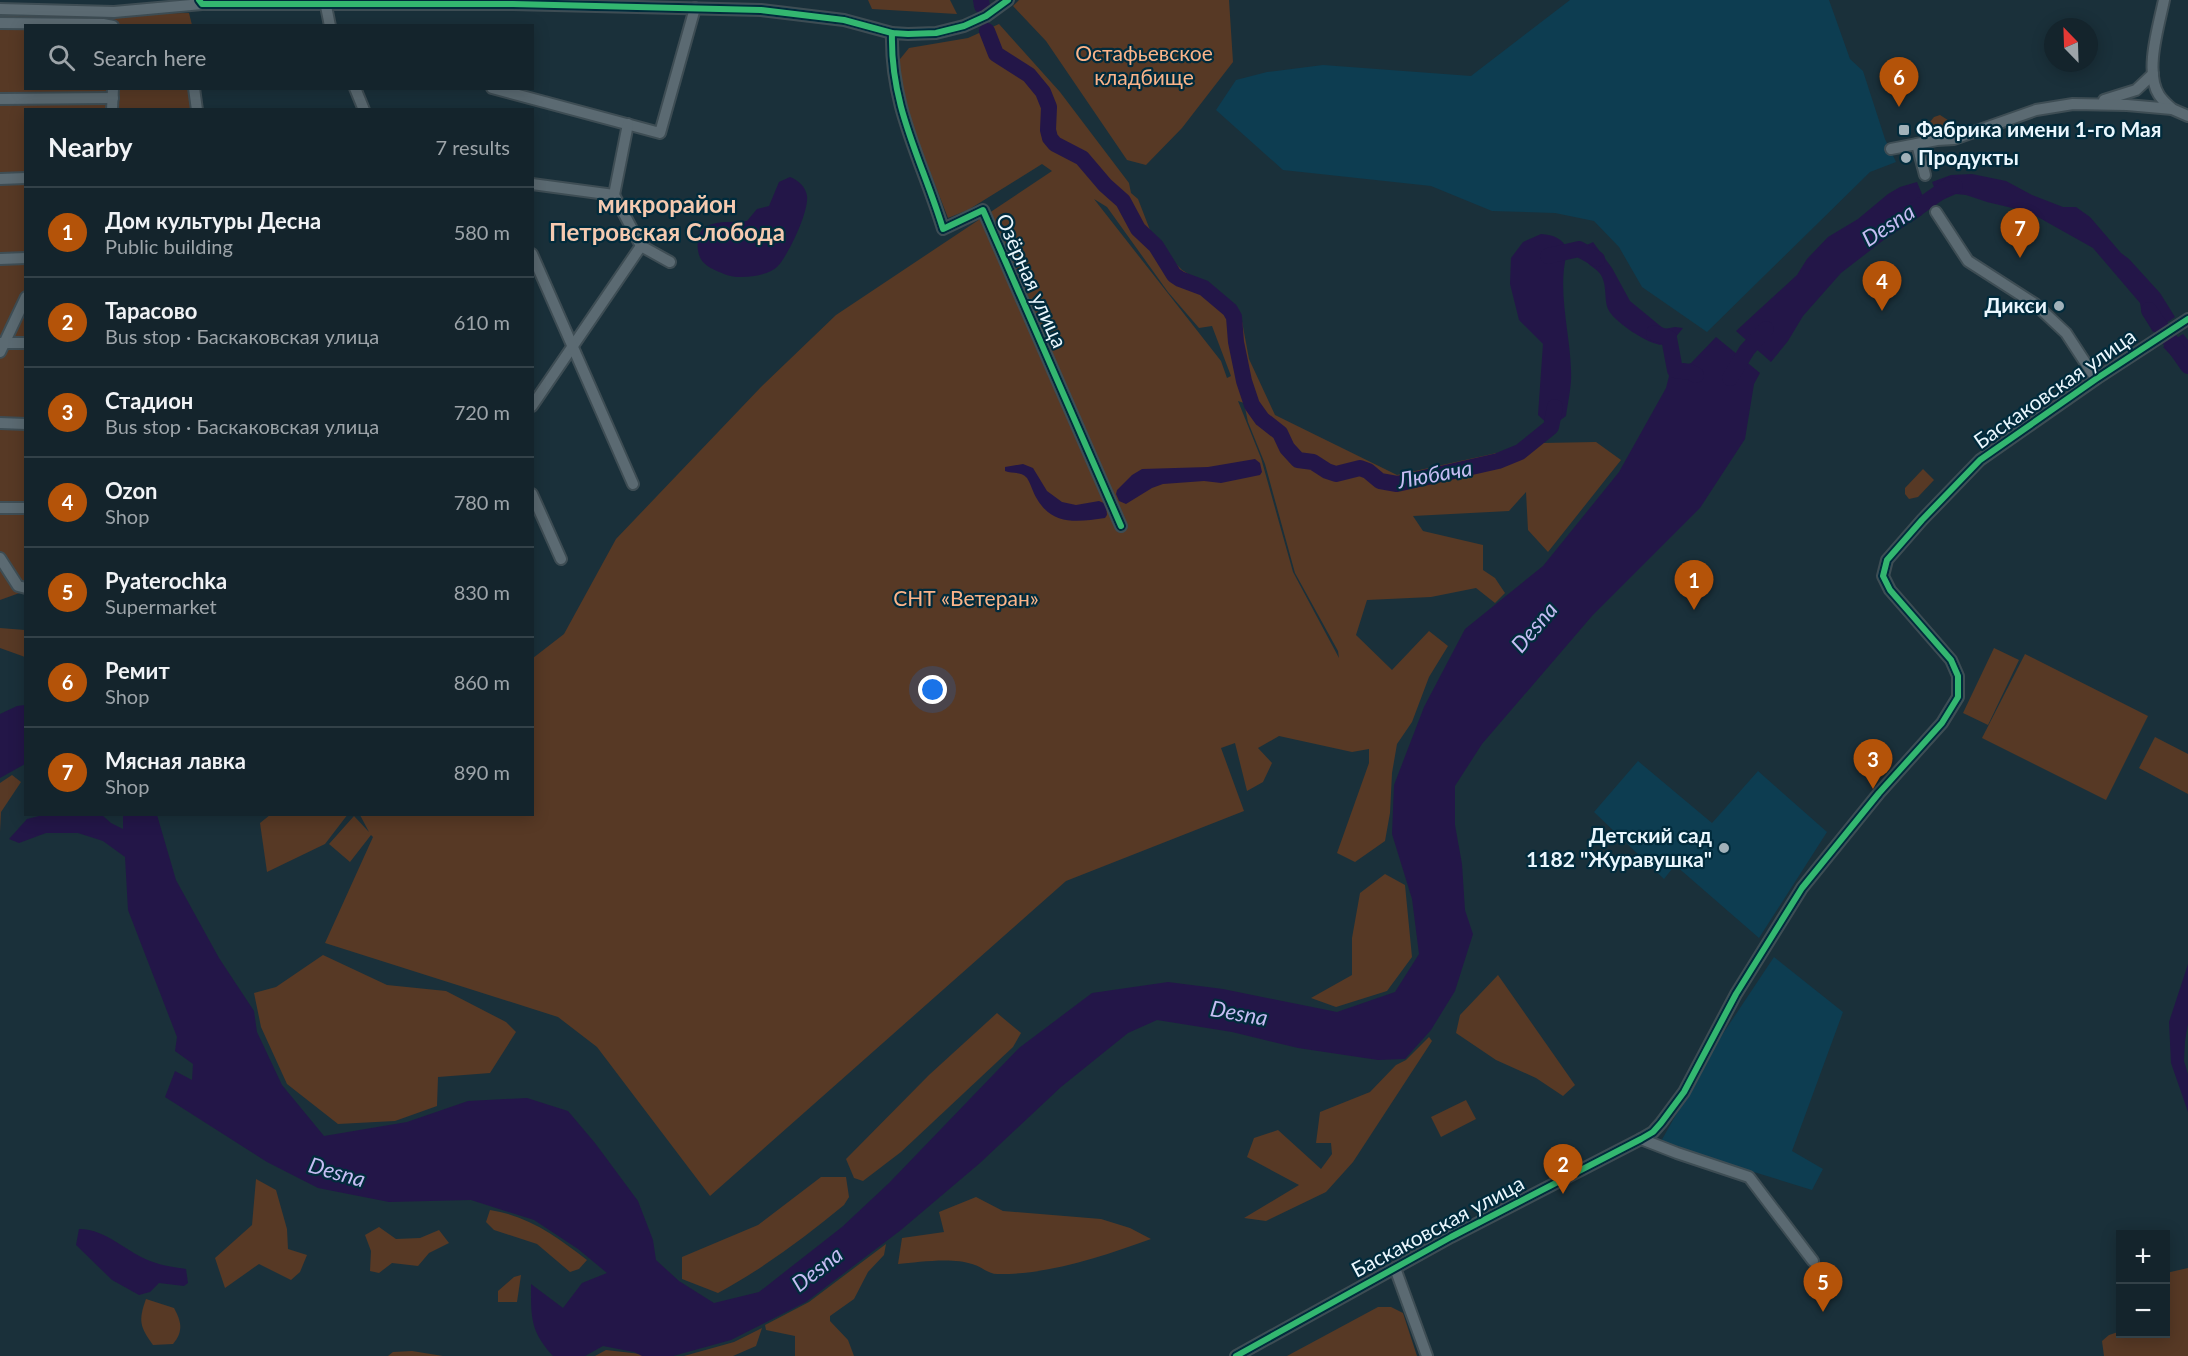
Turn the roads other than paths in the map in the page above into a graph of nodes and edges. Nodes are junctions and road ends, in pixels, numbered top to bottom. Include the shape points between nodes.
1 (1008, 0) edge
2 (2164, 0) edge
3 (200, 2) edge
4 (326, 6) junction
5 (695, 8) junction
6 (0, 9) edge
7 (114, 12) junction
8 (0, 23) edge
9 (103, 24) edge
10 (114, 24) edge
11 (330, 24) edge
12 (892, 33) junction
13 (2153, 74) junction
14 (194, 90) edge
15 (356, 90) edge
16 (500, 90) edge
17 (113, 93) edge
18 (0, 99) edge
19 (2091, 104) junction
20 (112, 108) edge
21 (197, 108) edge
22 (363, 108) edge
23 (2172, 109) junction
24 (2188, 116) edge
25 (628, 124) junction
26 (1917, 144) junction
27 (1891, 149) dead end
28 (1925, 175) dead end
29 (24, 178) edge
30 (0, 180) edge
31 (534, 184) edge
32 (614, 195) junction
33 (1936, 213) dead end
34 (641, 246) junction
35 (24, 258) edge
36 (534, 258) edge
37 (0, 259) edge
38 (670, 262) dead end
39 (24, 301) edge
40 (2188, 319) edge
41 (24, 343) edge
42 (1, 346) edge
43 (573, 346) junction
44 (2096, 378) junction
45 (534, 403) edge
46 (0, 423) edge
47 (24, 423) edge
48 (633, 484) dead end
49 (534, 498) edge
50 (0, 508) edge
51 (24, 508) edge
52 (1121, 526) dead end
53 (0, 558) edge
54 (561, 559) dead end
55 (24, 588) edge
56 (1641, 1138) junction
57 (1813, 1261) dead end
58 (1395, 1268) junction
59 (1236, 1356) edge
60 (1427, 1356) edge

1 - 12 street via 986,16 957,28 922,34
2 - 13 street
3 - 4 street
3 - 7 street
4 - 5 street via 513,4
4 - 11 street
5 - 12 street via 761,10 844,20
5 - 25 street via 660,133
6 - 7 street
7 - 10 street
8 - 9 street
12 - 52 street, Озёрная улица via 895,85 905,127 943,229 982,210
13 - 19 street via 2136,90
13 - 23 street via 2158,95
14 - 21 street
15 - 22 street
16 - 25 street
17 - 18 street
17 - 20 street
19 - 23 street
19 - 26 street via 2036,110 1954,139
23 - 24 street
25 - 32 street
26 - 27 street
26 - 28 street
29 - 30 street
31 - 32 street
32 - 34 street
33 - 44 street via 1968,261 2035,304 2066,333
34 - 38 street
34 - 43 street
35 - 37 street
36 - 43 street
39 - 42 street
40 - 44 street, Баскаковская улица
41 - 42 street
43 - 45 street
43 - 48 street
44 - 56 street, Баскаковская улица via 1980,460 1887,560 1883,576 1890,590 1951,660 1958,676 1958,697 1942,723 1802,888 1736,994 1684,1092 1653,1132
46 - 47 street
49 - 54 street
50 - 51 street
53 - 55 street via 18,586
56 - 57 street via 1749,1177
56 - 58 street, Баскаковская улица
58 - 59 street, Баскаковская улица
58 - 60 street

